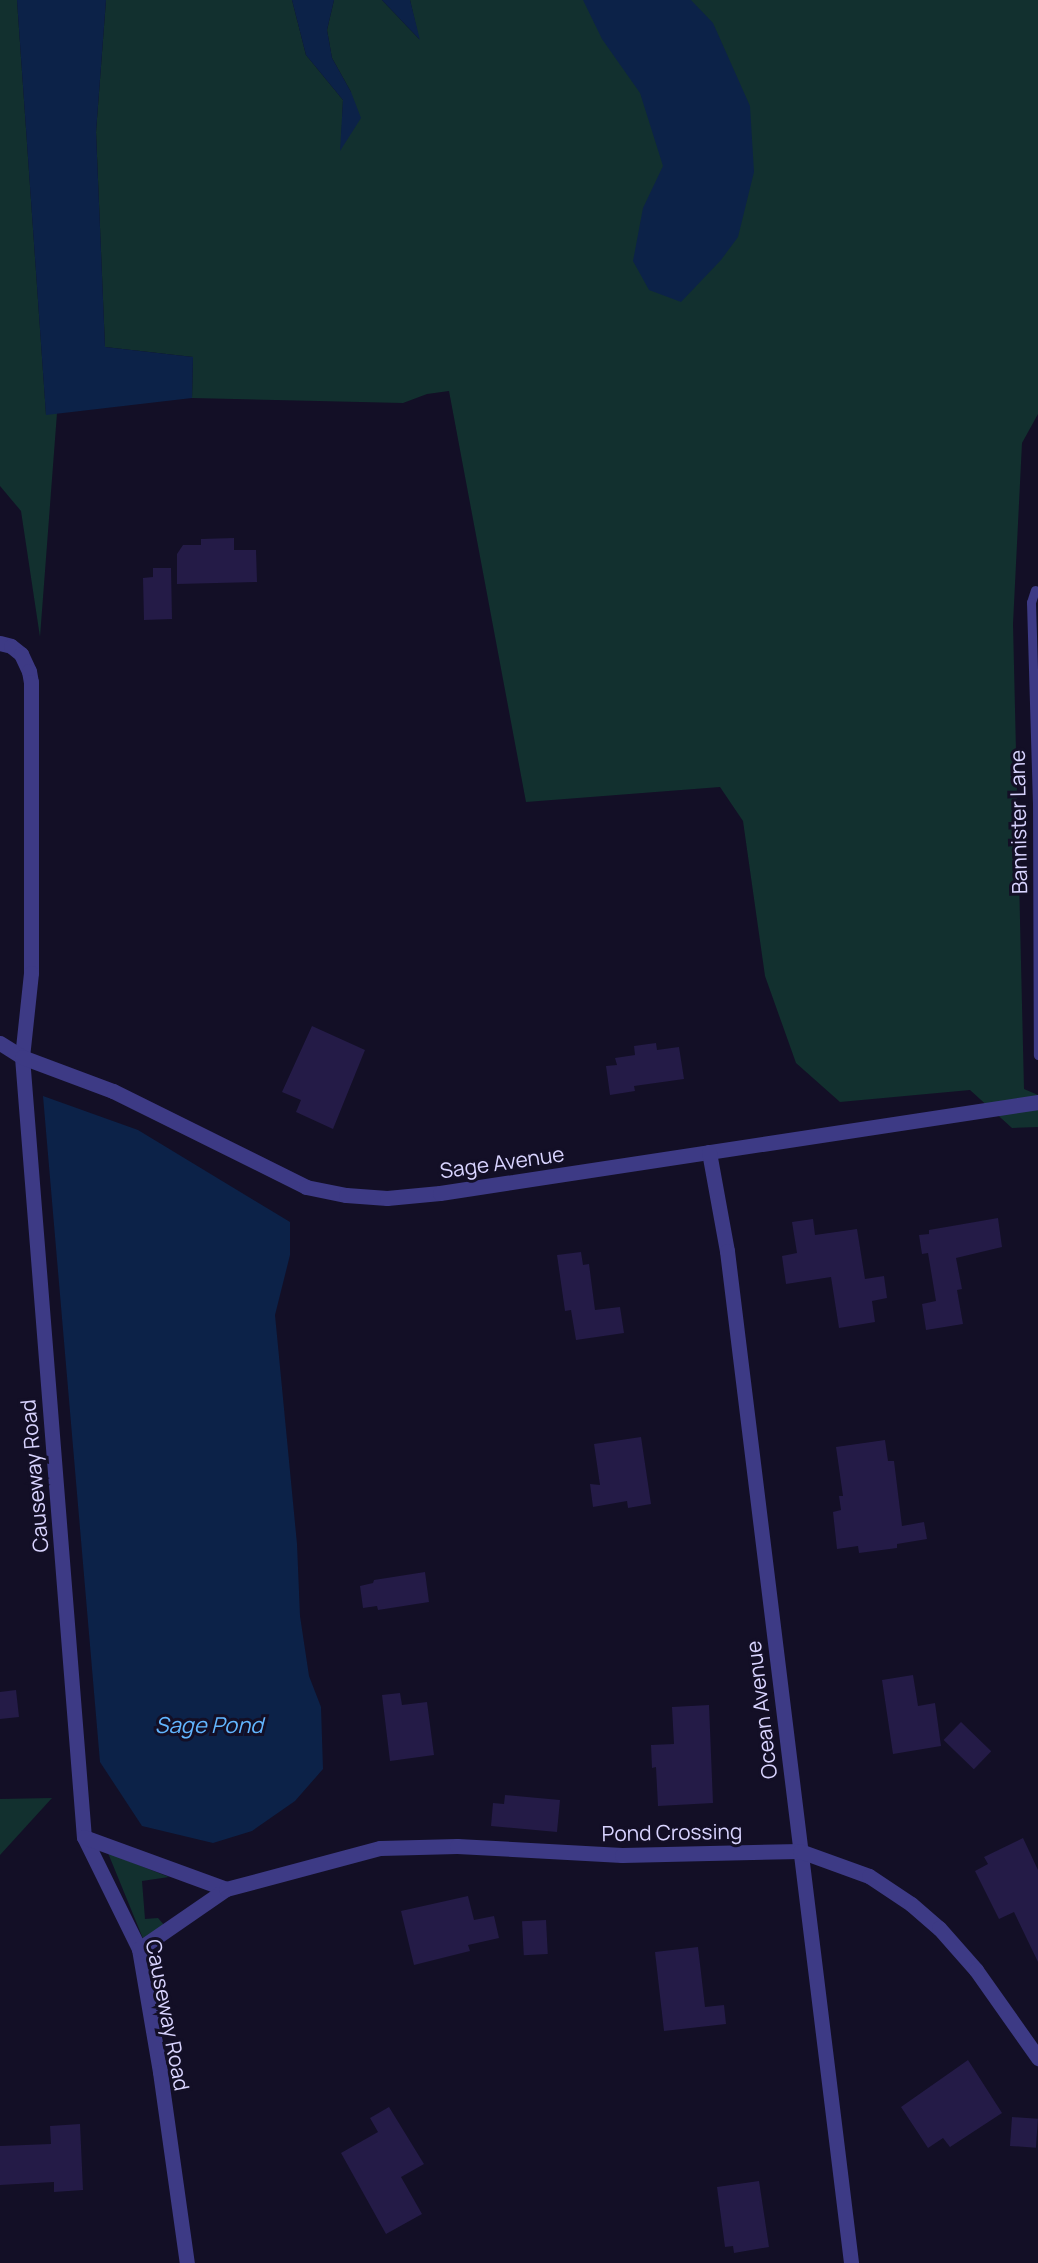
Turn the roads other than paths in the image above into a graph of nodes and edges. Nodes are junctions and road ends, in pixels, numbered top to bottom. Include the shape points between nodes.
1 (1035, 590) dead end
2 (0, 643) edge
3 (0, 1043) edge
4 (1038, 1054) edge
5 (22, 1057) junction
6 (1038, 1102) edge
7 (709, 1152) junction
8 (84, 1837) junction
9 (800, 1851) junction
10 (226, 1889) junction
11 (139, 1949) junction
12 (1038, 2058) edge
13 (187, 2263) edge
14 (851, 2263) edge

1 - 4 lane, Bannister Lane via 1031,602
2 - 5 street, Causeway Road via 21,654 29,671 31,973
3 - 5 street, Sage Avenue
5 - 7 street, Sage Avenue via 113,1091 306,1187 346,1195 387,1198 440,1193
5 - 8 street, Causeway Road
6 - 7 street, Sage Avenue
7 - 9 street, Ocean Avenue via 727,1251
8 - 10 street
8 - 11 street, Causeway Road
9 - 10 street, Pond Crossing via 622,1855 457,1846 380,1848
9 - 12 street, Pond Crossing via 869,1876 939,1928 976,1970
9 - 14 street, Ocean Avenue
10 - 11 street, Pond Crossing
11 - 13 street, Causeway Road

